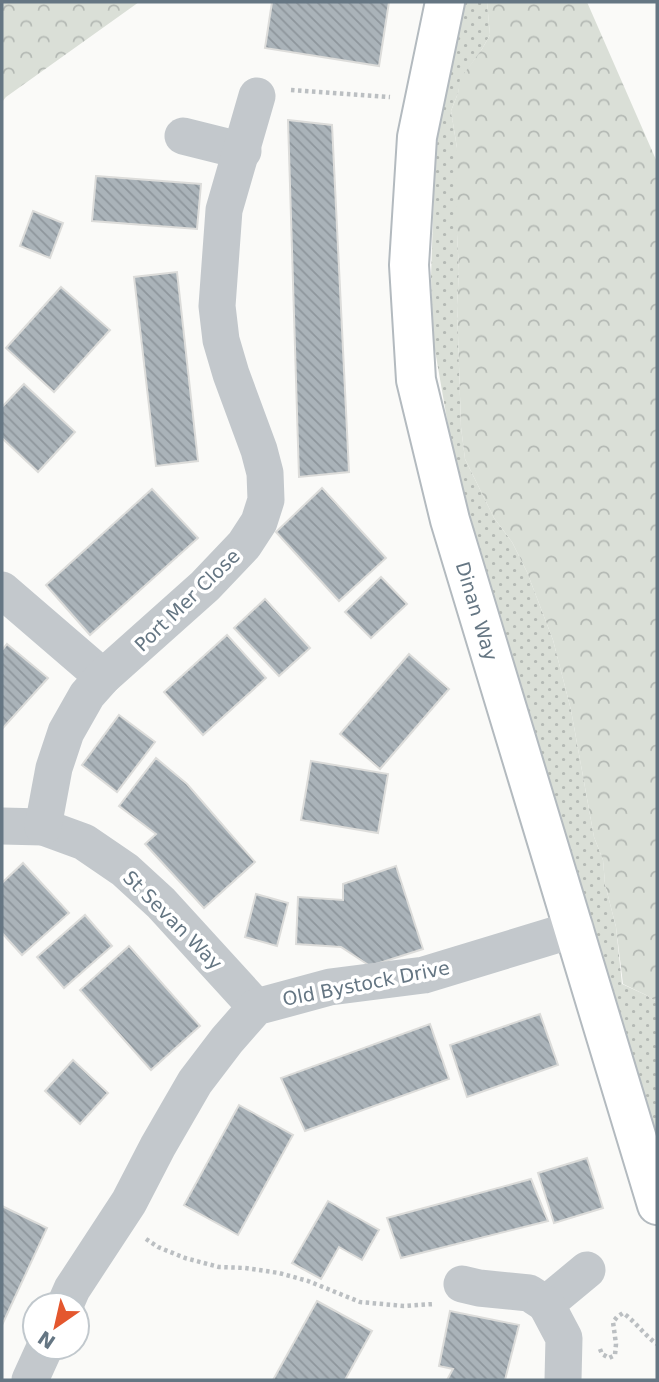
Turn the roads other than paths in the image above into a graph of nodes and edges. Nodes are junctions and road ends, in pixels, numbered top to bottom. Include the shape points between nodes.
1 (445, 2) edge
2 (256, 102) road end
3 (183, 136) dead end
4 (243, 151) junction
5 (2, 590) edge
6 (103, 677) junction
7 (2, 826) edge
8 (43, 827) junction
9 (575, 929) junction
10 (256, 1007) junction
11 (657, 1205) edge
12 (587, 1270) dead end
13 (471, 1286) road end
14 (71, 1291) edge
15 (546, 1304) junction
16 (563, 1380) edge

1 - 9 street, Dinan Way via 417,137 409,265 416,380 450,520
2 - 4 street, Port Mer Close
3 - 4 street
4 - 6 street, Port Mer Close via 224,210 217,306 221,340 265,473 266,500 244,545
5 - 6 street
6 - 8 street, Port Mer Close via 66,732
7 - 8 street, St Sevan Way
8 - 10 street, St Sevan Way via 84,842 125,870
9 - 10 street, Old Bystock Drive via 424,975 330,987
9 - 11 street, Dinan Way
10 - 14 street, Old Bystock Drive via 195,1082 117,1221
12 - 15 street
13 - 15 street via 529,1293
15 - 16 street via 564,1338

